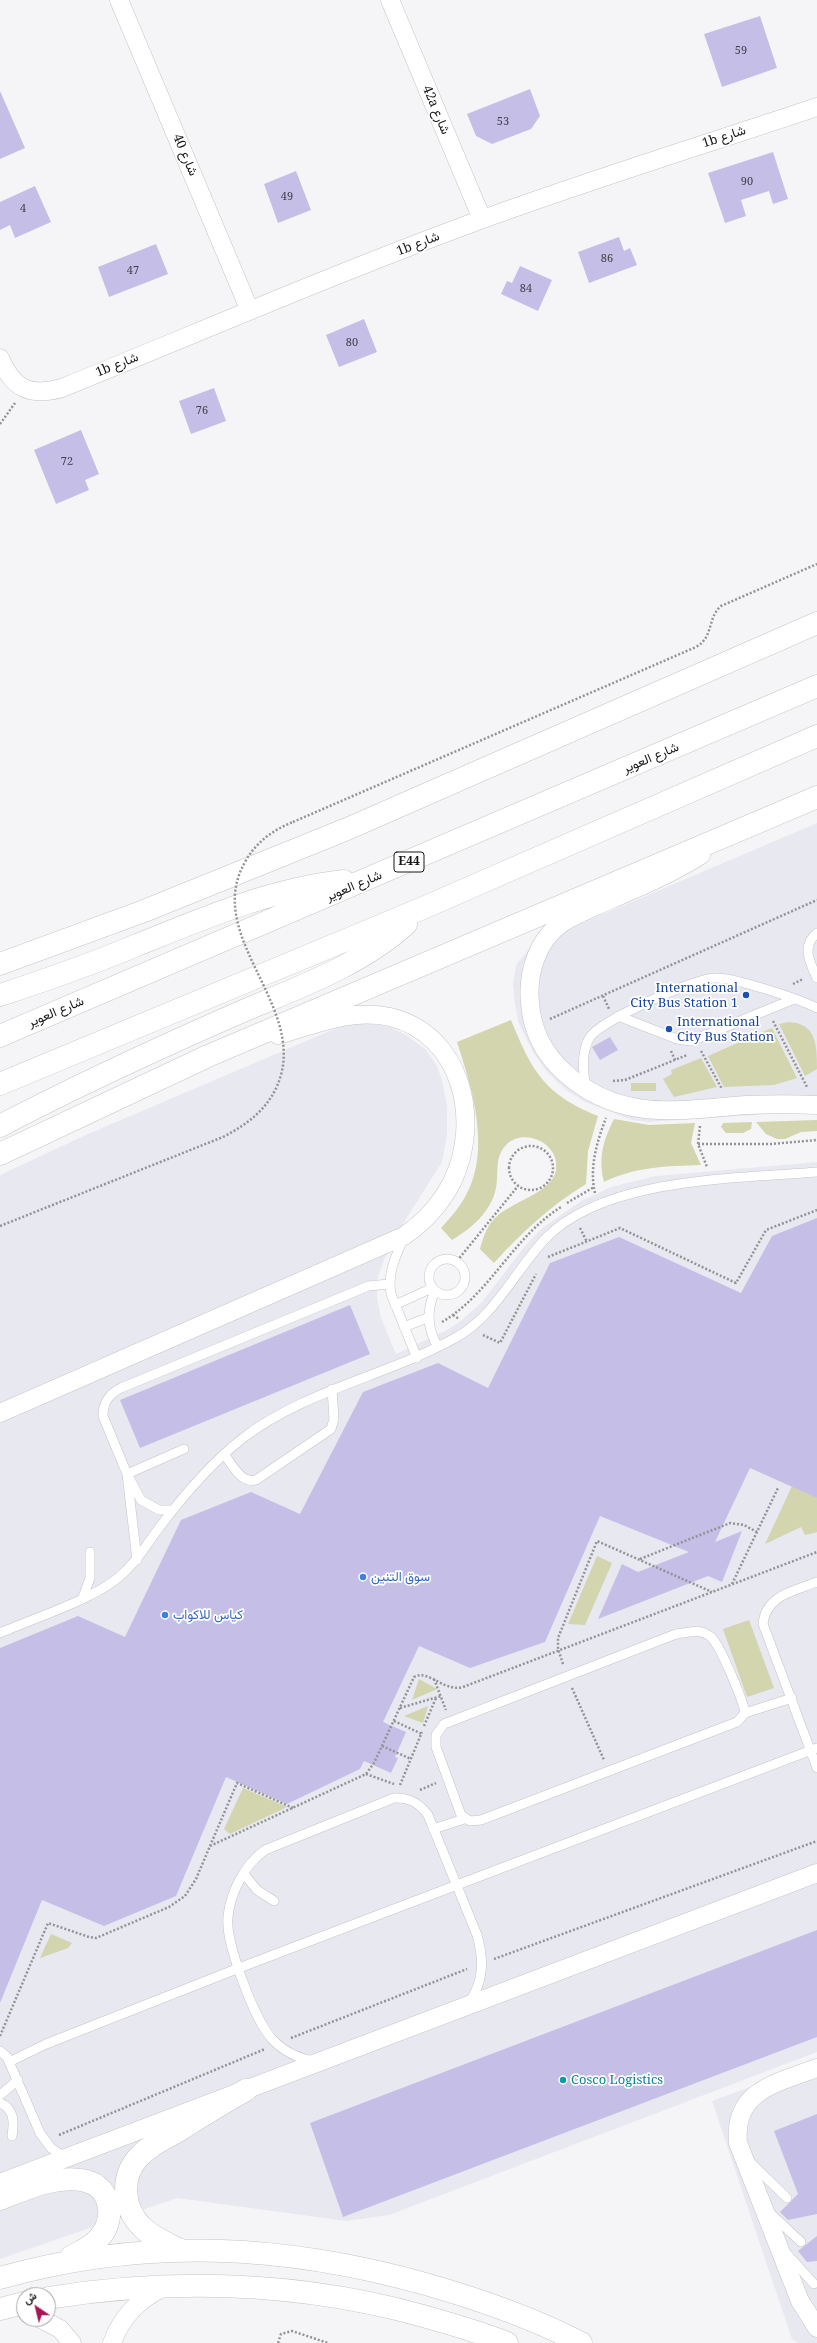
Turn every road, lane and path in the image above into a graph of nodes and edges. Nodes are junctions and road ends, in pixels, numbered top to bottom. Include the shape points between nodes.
1 (119, 0) edge
2 (390, 0) edge
3 (817, 107) edge
4 (482, 219) junction
5 (250, 311) junction
6 (0, 358) edge
7 (25, 390) junction
8 (0, 424) edge
9 (817, 564) edge
10 (815, 623) edge
11 (817, 686) edge
12 (817, 736) edge
13 (817, 797) edge
14 (741, 828) junction
15 (371, 879) junction
16 (817, 900) edge
17 (423, 908) junction
18 (817, 933) edge
19 (0, 964) edge
20 (816, 974) edge
21 (0, 995) edge
22 (794, 1000) junction
23 (817, 1008) edge
24 (767, 1010) junction
25 (618, 1016) junction
26 (772, 1020) junction
27 (765, 1023) dead end
28 (533, 1026) junction
29 (0, 1036) edge
30 (695, 1041) junction
31 (707, 1046) dead end
32 (700, 1050) junction
33 (208, 1056) junction
34 (626, 1080) junction
35 (585, 1082) junction
36 (0, 1084) edge
37 (614, 1102) junction
38 (813, 1103) edge
39 (732, 1107) junction
40 (707, 1110) junction
41 (0, 1126) edge
42 (817, 1140) edge
43 (698, 1144) junction
44 (0, 1154) edge
45 (817, 1172) edge
46 (715, 1180) junction
47 (518, 1186) junction
48 (594, 1187) junction
49 (598, 1204) junction
50 (817, 1210) edge
51 (0, 1226) edge
52 (404, 1236) junction
53 (544, 1259) dead end
54 (457, 1261) junction
55 (536, 1273) dead end
56 (389, 1284) junction
57 (434, 1290) junction
58 (395, 1304) junction
59 (453, 1315) junction
60 (428, 1317) junction
61 (404, 1327) junction
62 (470, 1328) junction
63 (430, 1329) junction
64 (438, 1347) junction
65 (417, 1358) junction
66 (332, 1389) junction
67 (0, 1413) edge
68 (184, 1449) dead end
69 (224, 1454) junction
70 (127, 1474) junction
71 (778, 1488) dead end
72 (174, 1510) junction
73 (757, 1532) junction
74 (90, 1552) dead end
75 (817, 1552) edge
76 (639, 1559) junction
77 (137, 1560) junction
78 (817, 1582) edge
79 (732, 1584) junction
80 (713, 1592) junction
81 (83, 1597) junction
82 (0, 1633) edge
83 (558, 1649) junction
84 (568, 1677) junction
85 (434, 1679) junction
86 (441, 1696) junction
87 (436, 1698) junction
88 (792, 1698) junction
89 (399, 1708) junction
90 (745, 1713) junction
91 (394, 1720) junction
92 (450, 1721) junction
93 (421, 1733) junction
94 (435, 1740) junction
95 (382, 1746) junction
96 (814, 1749) edge
97 (411, 1759) junction
98 (817, 1768) edge
99 (609, 1773) junction
100 (366, 1774) junction
101 (447, 1778) junction
102 (403, 1798) junction
103 (293, 1809) junction
104 (464, 1819) junction
105 (433, 1829) junction
106 (817, 1841) edge
107 (210, 1846) junction
108 (817, 1873) edge
109 (244, 1874) junction
110 (456, 1886) junction
111 (274, 1900) dead end
112 (483, 1963) junction
113 (239, 1968) junction
114 (467, 2006) junction
115 (0, 2036) edge
116 (0, 2051) edge
117 (9, 2062) junction
118 (320, 2062) junction
119 (817, 2068) edge
120 (18, 2080) junction
121 (246, 2090) junction
122 (0, 2095) edge
123 (0, 2103) edge
124 (12, 2136) dead end
125 (743, 2155) junction
126 (66, 2158) junction
127 (0, 2183) edge
128 (0, 2198) edge
129 (787, 2198) dead end
130 (765, 2208) junction
131 (801, 2242) dead end
132 (780, 2247) junction
133 (180, 2250) junction
134 (62, 2262) junction
135 (0, 2278) edge
136 (814, 2284) dead end
137 (166, 2286) junction
138 (56, 2297) edge
139 (16, 2305) edge
140 (1, 2309) edge
141 (16, 2312) edge
142 (56, 2327) edge
143 (817, 2328) edge
144 (72, 2343) edge
145 (112, 2343) edge
146 (278, 2343) edge
147 (328, 2343) edge
148 (507, 2343) edge
149 (581, 2343) edge

1 - 5 street, شارع 40
2 - 4 street, 42a شارع
3 - 4 street, 1b شارع
4 - 5 street, 1b شارع
5 - 7 street, 1b شارع via 62,388 37,392
6 - 7 street via 8,374
7 - 8 path
9 - 51 path, bridge via 721,606 712,616 708,636 696,647 268,834 249,855 240,873 235,894 237,921 283,1036 283,1068 272,1097 251,1121 222,1137
10 - 19 main road via 347,829 144,911
11 - 15 main road, شارع العوير / E44
12 - 17 main road
13 - 14 main road
14 - 28 street via 693,860 562,923 539,950 532,967 528,985
14 - 33 main road
15 - 21 main road via 298,889 242,904 80,968
15 - 29 main road, شارع العوير / E44
16 - 28 path
17 - 36 main road
17 - 41 main road via 381,943 333,970 113,1068
18 - 20 lane via 808,949 809,962
22 - 23 lane
22 - 24 lane
22 - 25 lane via 732,980 715,978 650,1001
24 - 26 path
24 - 30 lane
25 - 30 lane via 677,1039
25 - 35 lane via 604,1024 590,1038 584,1062
26 - 27 path
26 - 38 path
28 - 35 street via 558,1066
30 - 32 path
31 - 32 path
32 - 34 path
32 - 39 path
33 - 44 main road
33 - 52 street via 333,1019 361,1014 403,1021 426,1033 436,1042 452,1062 460,1087 464,1147 452,1182 443,1198 419,1226
34 - 35 path
34 - 37 path
35 - 37 street
37 - 40 street via 656,1111
37 - 48 path via 600,1134 594,1169
38 - 39 street
39 - 40 street
40 - 43 path via 699,1129
42 - 43 path via 771,1144
43 - 46 path
45 - 46 lane
46 - 49 lane via 634,1193
47 - 47 path via 533,1190 547,1184 554,1170 553,1162 545,1150 530,1145 516,1152 511,1158 509,1173
47 - 54 path
48 - 49 path
48 - 59 path via 539,1223 520,1241 480,1290
49 - 62 lane via 574,1216 548,1236 490,1309
50 - 53 path via 766,1230 736,1283 620,1228
52 - 56 lane via 394,1261
52 - 67 street
54 - 57 lane via 446,1258 431,1266 428,1278
54 - 57 lane via 465,1276 462,1287 457,1292 446,1295
55 - 62 path via 500,1343
56 - 58 lane
56 - 70 lane via 361,1289 115,1391 105,1401 103,1416
57 - 58 lane
57 - 60 lane
58 - 61 lane
59 - 62 path
59 - 63 path
60 - 61 lane
60 - 63 lane
61 - 65 lane
62 - 64 lane
63 - 64 lane
64 - 65 lane
65 - 66 lane
66 - 69 lane via 266,1423
66 - 69 lane via 334,1419 331,1429 256,1480 242,1478
68 - 70 lane
69 - 72 lane
70 - 72 lane via 146,1504 159,1510
70 - 77 lane
71 - 73 path
72 - 77 lane
73 - 76 path via 744,1525 730,1523
73 - 79 path
74 - 81 lane via 90,1578
75 - 79 path
76 - 80 path
76 - 83 path via 597,1542 561,1631
77 - 81 lane via 118,1578
78 - 88 lane via 775,1599 764,1614 765,1633
79 - 80 path
80 - 83 path
81 - 82 lane
83 - 84 path
83 - 85 path via 456,1688 448,1688
84 - 90 lane via 676,1634 697,1631 710,1636 715,1642
84 - 92 lane
84 - 99 path
85 - 86 path
85 - 89 path via 419,1675 414,1677
86 - 87 path
86 - 92 path
87 - 89 path
87 - 93 path
88 - 90 lane
88 - 96 lane
89 - 91 path
90 - 99 lane via 733,1724
91 - 93 path
91 - 95 path
92 - 94 lane via 440,1729
93 - 94 path
93 - 97 path
94 - 101 lane
95 - 97 path
95 - 100 path
96 - 98 lane
96 - 110 lane
97 - 100 path via 399,1786
99 - 104 lane via 481,1820
100 - 103 path
101 - 102 path
101 - 104 lane
102 - 105 lane via 423,1809
102 - 109 lane via 394,1798 273,1846 258,1855
103 - 107 path
103 - 107 path via 237,1783
104 - 105 lane
105 - 110 lane
106 - 112 path
107 - 115 path via 190,1889 178,1902 169,1907 96,1938 48,1922
108 - 114 street
109 - 111 lane via 257,1890
109 - 113 lane via 233,1895 227,1919
110 - 112 lane via 477,1935
110 - 113 lane
112 - 114 lane via 480,1981
113 - 117 lane via 46,2044
113 - 118 lane via 259,2020 271,2038 300,2058
114 - 118 street
116 - 117 lane
117 - 120 lane
118 - 121 street
119 - 125 street via 761,2090 752,2097 742,2113 737,2131
120 - 122 lane
120 - 126 lane via 45,2141
121 - 126 street
121 - 133 main road via 152,2146 136,2160 131,2169 127,2199 134,2218 148,2232
123 - 124 lane via 12,2116
125 - 129 lane
125 - 130 street
126 - 127 street
128 - 134 main road via 40,2184 71,2180 86,2181 102,2192 110,2210 106,2229 92,2245
130 - 131 lane
130 - 132 street
132 - 136 lane
132 - 143 street via 800,2302
133 - 134 main road
133 - 149 main road via 274,2254 383,2273 499,2307
134 - 135 main road
137 - 138 main road
137 - 145 street via 139,2301 128,2312 119,2324
137 - 148 main road via 244,2286 330,2295 414,2314
139 - 140 main road
140 - 141 street
142 - 144 street
146 - 147 path via 282,2334 292,2331

